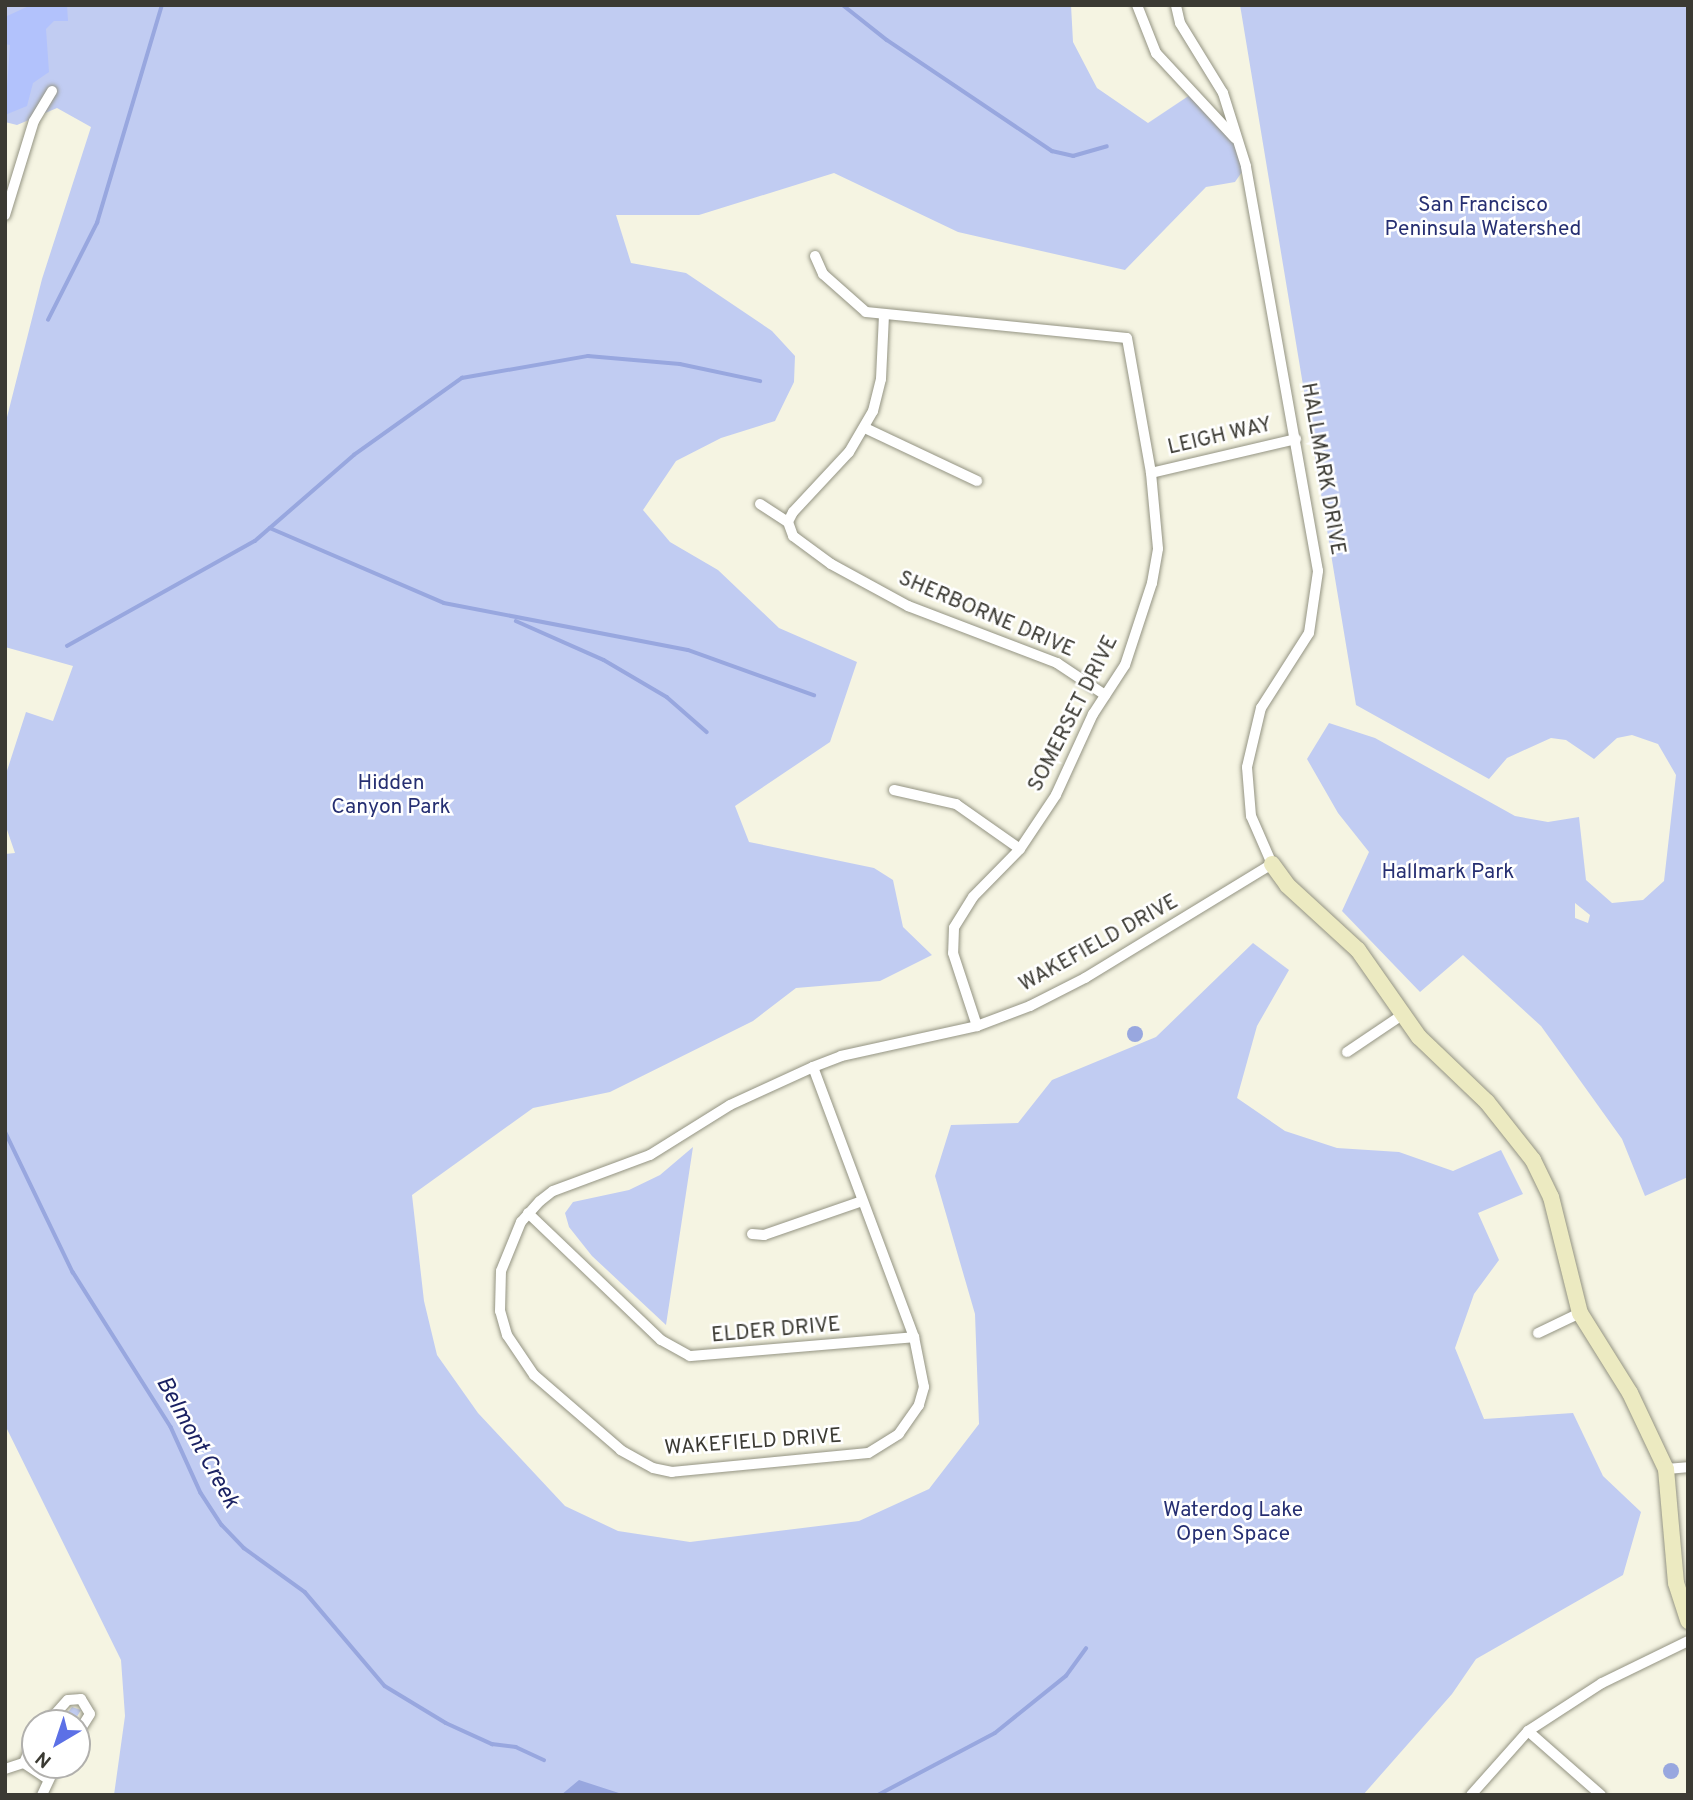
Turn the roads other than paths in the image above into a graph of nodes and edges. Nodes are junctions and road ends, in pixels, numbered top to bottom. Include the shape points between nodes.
1 (1137, 5) edge
2 (1176, 5) edge
3 (52, 92) dead end
4 (1237, 140) junction
5 (5, 215) edge
6 (815, 256) dead end
7 (884, 315) junction
8 (865, 428) junction
9 (1296, 439) junction
10 (1151, 473) junction
11 (977, 481) dead end
12 (760, 504) dead end
13 (788, 522) junction
14 (1105, 695) junction
15 (894, 790) dead end
16 (1020, 849) junction
17 (1272, 864) junction
18 (1402, 1015) junction
19 (977, 1026) junction
20 (1347, 1052) dead end
21 (813, 1068) junction
22 (862, 1201) junction
23 (528, 1213) junction
24 (752, 1234) dead end
25 (1580, 1313) junction
26 (1538, 1333) dead end
27 (914, 1338) junction
28 (1688, 1467) edge
29 (1666, 1469) junction
30 (1688, 1621) edge
31 (1688, 1641) edge
32 (60, 1709) edge
33 (87, 1709) edge
34 (1528, 1731) junction
35 (48, 1779) edge
36 (42, 1795) edge
37 (1471, 1795) edge
38 (1601, 1795) edge

1 - 4 street via 1156,52
2 - 4 street, HALLMARK DRIVE via 1180,23 1223,93
3 - 5 street via 34,121
4 - 9 street, HALLMARK DRIVE
6 - 7 street via 823,274 847,299 866,312
7 - 8 street via 881,379
7 - 10 street, SOMERSET DRIVE via 1127,338
8 - 11 street
8 - 13 street
9 - 10 street, LEIGH WAY
9 - 17 street, HALLMARK DRIVE via 1318,571 1309,633 1261,708 1247,767 1251,816
10 - 14 street, SOMERSET DRIVE via 1158,549 1152,583 1125,665
12 - 13 street, SHERBORNE DRIVE
13 - 14 street, SHERBORNE DRIVE via 793,536 806,547 857,580 948,624 1058,663
14 - 16 street, SOMERSET DRIVE via 1056,795
15 - 16 street via 956,804
16 - 19 street, SOMERSET DRIVE via 973,897 954,929 953,953
17 - 18 street, HALLMARK DRIVE via 1287,885 1358,950
17 - 19 street, WAKEFIELD DRIVE via 1085,978
18 - 20 street
18 - 25 street, HALLMARK DRIVE via 1510,1126 1533,1160 1551,1197
19 - 21 street, WAKEFIELD DRIVE via 841,1056
21 - 22 street, WAKEFIELD DRIVE
21 - 23 street, WAKEFIELD DRIVE via 697,1122 650,1155 554,1191
22 - 24 street via 764,1235
22 - 27 street, WAKEFIELD DRIVE
23 - 27 street, ELDER DRIVE via 661,1340 690,1356
23 - 27 street, WAKEFIELD DRIVE via 512,1239 501,1271 500,1311 507,1335 534,1375 621,1450 653,1468 672,1472 855,1456 878,1450 899,1434 919,1405 924,1387
25 - 26 street
25 - 29 street, HALLMARK DRIVE via 1630,1393
28 - 29 street
29 - 30 street, HALLMARK DRIVE via 1676,1583
31 - 34 street via 1602,1683
32 - 33 street via 68,1700 81,1699
34 - 37 street
34 - 38 street
35 - 36 street

